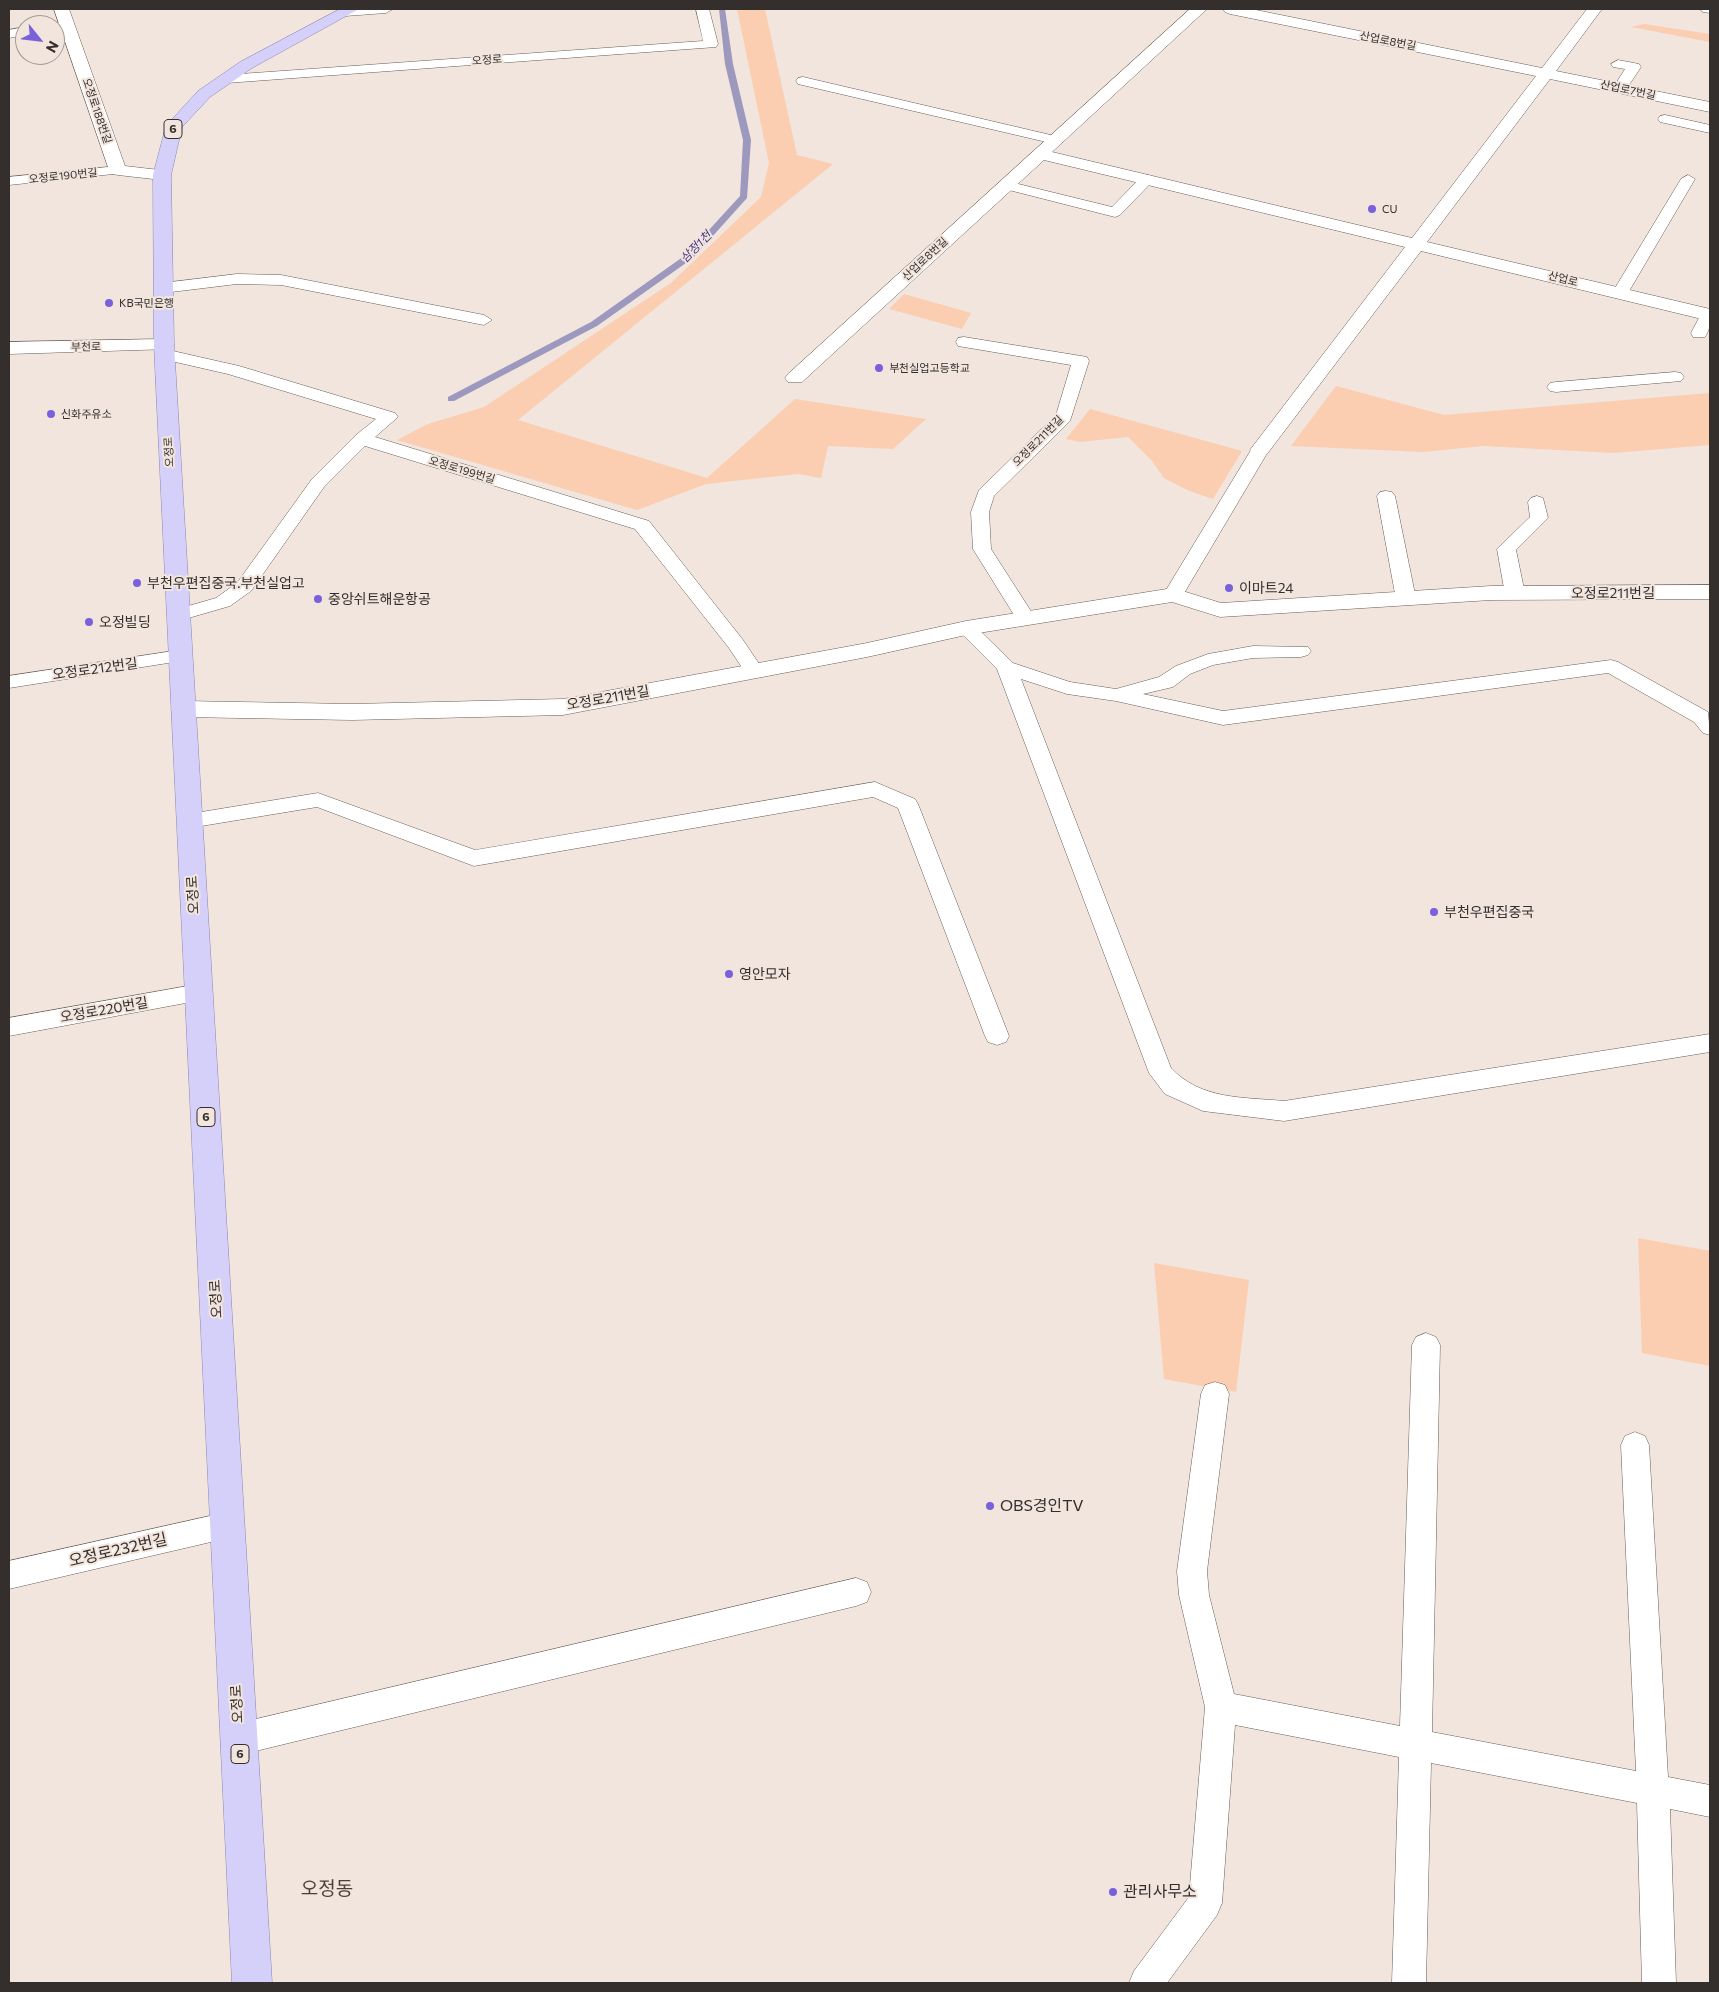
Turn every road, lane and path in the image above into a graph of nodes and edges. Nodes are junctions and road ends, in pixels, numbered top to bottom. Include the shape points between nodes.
1 (386, 9) edge
2 (702, 9) edge
3 (1199, 9) edge
4 (1230, 9) edge
5 (1595, 9) edge
6 (348, 10) edge
7 (65, 36) edge
8 (1618, 64) dead end
9 (1546, 73) junction
10 (226, 79) junction
11 (803, 81) dead end
12 (1620, 88) junction
13 (1710, 106) edge
14 (1665, 119) dead end
15 (1710, 129) edge
16 (1055, 140) junction
17 (1040, 154) junction
18 (118, 170) junction
19 (162, 176) junction
20 (1147, 179) junction
21 (1688, 179) dead end
22 (9, 181) edge
23 (1006, 185) junction
24 (1417, 243) junction
25 (163, 288) junction
26 (1620, 293) junction
27 (1709, 315) edge
28 (484, 320) dead end
29 (1699, 333) dead end
30 (964, 342) dead end
31 (9, 348) edge
32 (164, 350) junction
33 (1675, 377) dead end
34 (795, 378) dead end
35 (1556, 387) dead end
36 (362, 439) junction
37 (1260, 450) joint
38 (1386, 496) dead end
39 (1536, 502) dead end
40 (1710, 592) edge
41 (1515, 594) junction
42 (1173, 595) junction
43 (1406, 599) junction
44 (178, 615) junction
45 (1026, 619) junction
46 (966, 628) junction
47 (1301, 651) dead end
48 (180, 656) junction
49 (1006, 667) junction
50 (754, 671) junction
51 (9, 682) edge
52 (1116, 695) junction
53 (183, 709) junction
54 (1710, 728) edge
55 (189, 821) junction
56 (199, 993) junction
57 (9, 1027) edge
58 (998, 1036) dead end
59 (1710, 1043) edge
60 (1426, 1345) dead end
61 (1215, 1394) dead end
62 (1635, 1445) dead end
63 (228, 1525) junction
64 (9, 1576) edge
65 (856, 1592) dead end
66 (1221, 1707) junction
67 (239, 1739) junction
68 (1414, 1744) junction
69 (1653, 1790) junction
70 (1710, 1800) edge
71 (252, 1983) edge
72 (1146, 1983) edge
73 (1409, 1983) edge
74 (1659, 1983) edge

1 - 6 lane, 오정로
2 - 10 lane, 오정로 via 711,44
3 - 16 street, 산업로8번길
4 - 9 street, 산업로8번길
5 - 9 street
6 - 10 main road, 오정로 / 6
7 - 18 street, 오정로188번길
8 - 12 lane via 1634,67
9 - 12 street, 산업로7번길
9 - 24 street
10 - 19 main road, 오정로 / 6 via 204,94 174,126
11 - 16 lane
12 - 13 street, 산업로7번길
14 - 15 lane
16 - 17 street, 산업로8번길
17 - 20 street, 산업로
17 - 23 street, 산업로8번길
18 - 19 street
18 - 22 lane, 오정로190번길
19 - 25 main road, 오정로 / 6
20 - 23 lane via 1115,212
20 - 24 street, 산업로
21 - 26 lane
23 - 34 street, 산업로8번길
24 - 26 street, 산업로
24 - 37 street
25 - 28 lane via 237,279 281,280
25 - 32 main road, 오정로 / 6
26 - 27 street, 산업로
27 - 29 lane
30 - 45 lane, 오정로211번길 via 1081,361 1064,417 985,494 980,512 982,549
31 - 32 street, 부천로
32 - 36 lane via 389,418
32 - 44 main road, 오정로 / 6
33 - 35 lane
36 - 44 lane via 318,483 244,587 223,602
36 - 50 lane, 오정로199번길 via 642,525
37 - 42 lane
38 - 43 lane
39 - 41 lane via 1539,518 1506,549
40 - 41 street, 오정로211번길
41 - 43 street, 오정로211번길
42 - 43 street, 오정로211번길 via 1220,610
42 - 45 street, 오정로211번길
44 - 48 main road, 오정로 / 6
45 - 46 street, 오정로211번길
46 - 49 lane
46 - 50 street, 오정로211번길
47 - 52 lane via 1253,652 1208,660 1183,670 1166,682
48 - 51 lane, 오정로212번길
48 - 53 main road, 오정로 / 6
49 - 52 lane via 1067,688
49 - 59 lane via 1161,1073 1190,1096 1212,1104 1284,1111
50 - 53 street, 오정로211번길 via 563,707 352,712
52 - 54 lane via 1223,718 1611,666 1701,717
53 - 55 main road, 오정로 / 6
55 - 56 main road, 오정로 / 6
55 - 58 lane via 318,800 474,858 875,789 907,804
56 - 57 lane, 오정로220번길
56 - 63 main road, 오정로 / 6
60 - 68 lane
61 - 66 lane via 1192,1571 1194,1594
62 - 69 lane
63 - 64 lane, 오정로232번길
63 - 67 main road, 오정로 / 6
65 - 67 lane
66 - 68 lane
66 - 72 lane via 1205,1903
67 - 71 main road, 오정로 / 6
68 - 69 lane
68 - 73 lane
69 - 70 lane
69 - 74 lane

